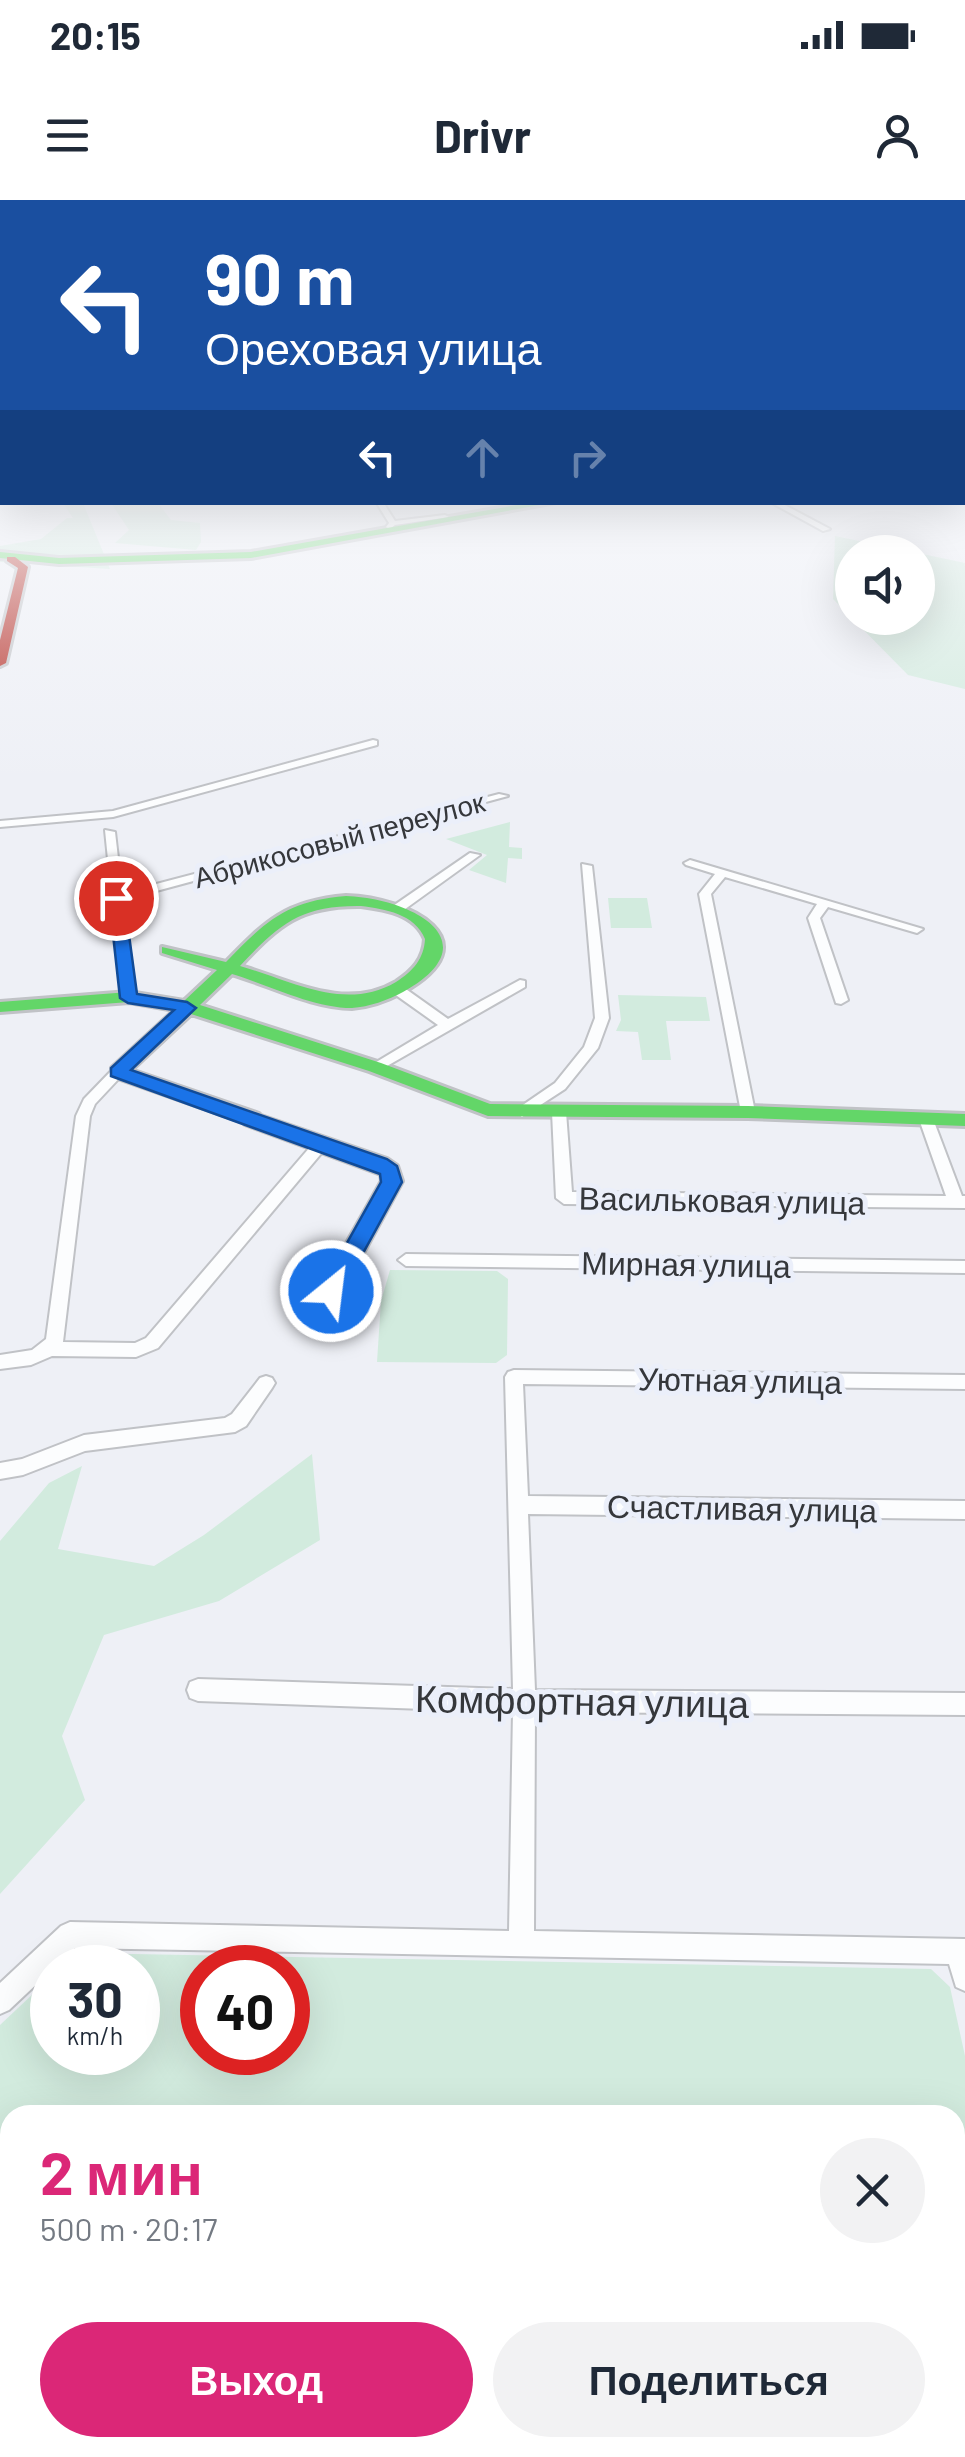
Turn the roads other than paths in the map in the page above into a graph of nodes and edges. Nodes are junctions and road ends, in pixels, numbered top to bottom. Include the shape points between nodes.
1 (9, 571) edge
2 (0, 662) edge
3 (373, 743) dead end
4 (503, 796) dead end
5 (0, 824) edge
6 (108, 832) dead end
7 (474, 856) dead end
8 (690, 862) dead end
9 (586, 866) dead end
10 (722, 872) junction
11 (116, 898) junction
12 (824, 903) junction
13 (398, 909) junction
14 (917, 929) dead end
15 (168, 950) dead end
16 (230, 968) junction
17 (520, 984) dead end
18 (398, 990) junction
19 (128, 998) junction
20 (841, 1000) dead end
21 (0, 1007) edge
22 (187, 1008) junction
23 (447, 1025) junction
24 (375, 1067) junction
25 (118, 1072) junction
26 (522, 1112) junction
27 (559, 1112) junction
28 (748, 1112) junction
29 (926, 1118) junction
30 (965, 1120) edge
31 (322, 1143) junction
32 (961, 1202) edge
33 (406, 1260) dead end
34 (965, 1266) edge
35 (331, 1291) dead end
36 (51, 1349) junction
37 (0, 1362) edge
38 (965, 1382) edge
39 (266, 1383) dead end
40 (0, 1471) edge
41 (518, 1505) junction
42 (965, 1510) edge
43 (198, 1690) dead end
44 (524, 1701) junction
45 (965, 1704) edge
46 (521, 1943) junction
47 (963, 1961) edge
48 (0, 2001) edge

1 - 2 street
3 - 5 street via 113,814
4 - 11 street, Абрикосовый переулок
6 - 11 street
7 - 13 street
8 - 10 street
9 - 26 street via 602,1018 591,1048 560,1086
10 - 12 street
10 - 28 street via 705,894
11 - 19 street
12 - 14 street
12 - 20 street via 814,918
13 - 16 street via 342,900 308,905 278,919
13 - 18 street via 424,923 434,940 420,974
15 - 16 street
16 - 18 street via 345,1003
16 - 22 street
17 - 23 street
18 - 23 street
19 - 21 street
19 - 22 street
22 - 24 street
22 - 25 street
23 - 24 street
24 - 26 street via 488,1110
25 - 31 street
25 - 36 street via 83,1116
26 - 27 street
27 - 28 street
27 - 32 street, Васильковая улица via 564,1198
28 - 29 street
29 - 30 street
29 - 32 street
31 - 35 street via 380,1164 392,1182
31 - 36 street via 152,1343 136,1350
33 - 34 street, Мирная улица
36 - 37 street
38 - 41 street, Уютная улица via 514,1376
39 - 40 street via 240,1420 228,1426 84,1443
41 - 42 street, Счастливая улица
41 - 44 street
43 - 44 street, Комфортная улица
44 - 45 street, Комфортная улица
44 - 46 street
46 - 47 street
46 - 48 street via 70,1935

